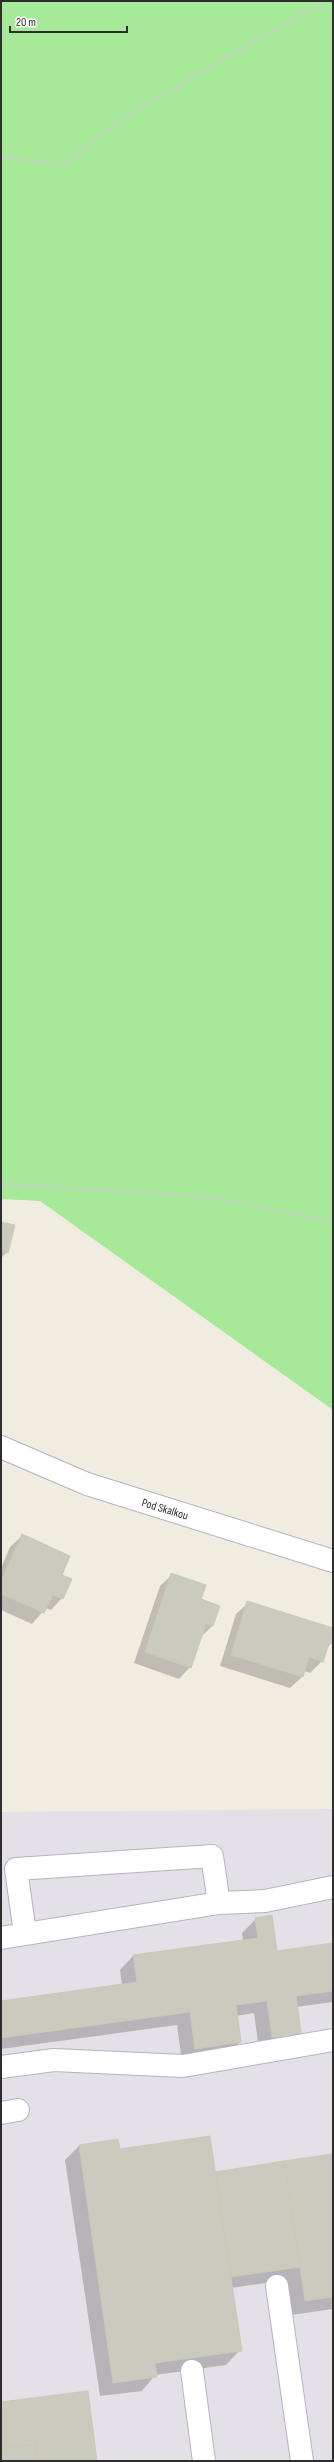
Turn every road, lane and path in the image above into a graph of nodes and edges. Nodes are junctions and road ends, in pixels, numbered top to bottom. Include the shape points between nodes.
1 (324, 1) edge
2 (1, 157) edge
3 (1, 1184) edge
4 (333, 1222) edge
5 (1, 1447) edge
6 (333, 1561) edge
7 (333, 1887) edge
8 (219, 1903) junction
9 (25, 1933) junction
10 (1, 1938) edge
11 (333, 2040) edge
12 (1, 2067) edge
13 (277, 2286) dead end
14 (192, 2371) dead end
15 (204, 2461) edge
16 (302, 2461) edge

1 - 2 path via 125,117 64,165
3 - 4 path via 212,1197
5 - 6 street, Pod Skalkou via 87,1484
7 - 8 street via 265,1901
8 - 9 street
8 - 9 street via 212,1856 16,1869
9 - 10 street
11 - 12 street via 183,2066 54,2060
13 - 16 street
14 - 15 street

